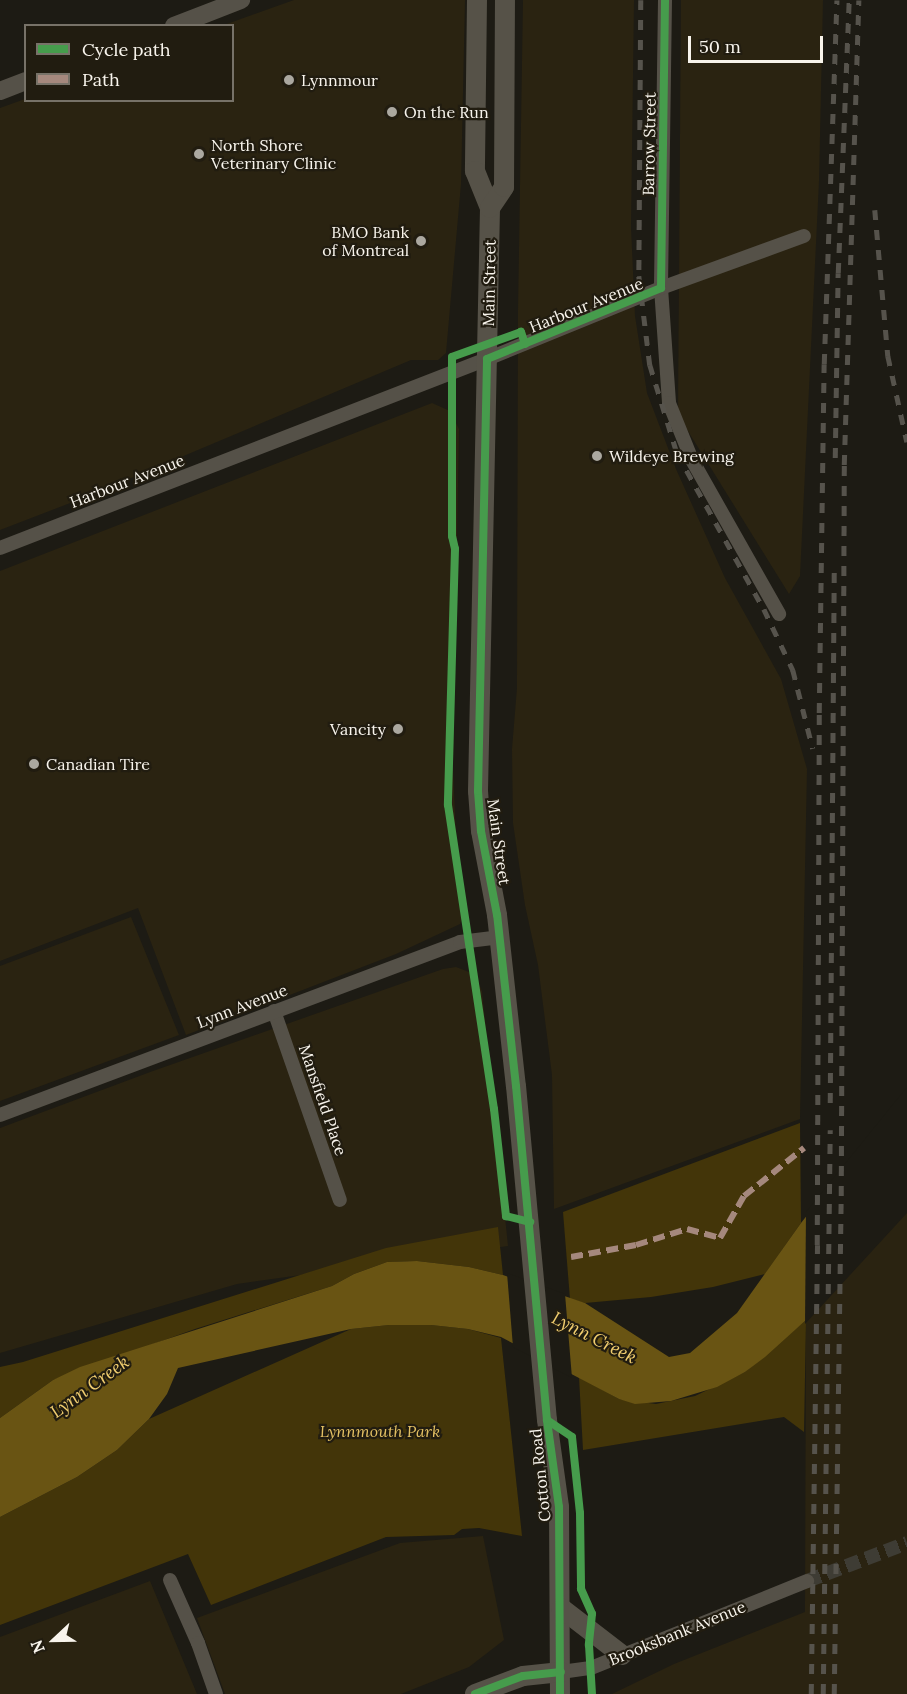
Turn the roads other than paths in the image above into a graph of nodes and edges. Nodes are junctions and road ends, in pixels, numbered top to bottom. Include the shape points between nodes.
1 (477, 0) edge
2 (505, 0) edge
3 (664, 0) edge
4 (232, 2) edge
5 (179, 24) edge
6 (24, 82) edge
7 (0, 91) edge
8 (490, 208) junction
9 (804, 236) dead end
10 (661, 288) junction
11 (487, 359) junction
12 (0, 548) edge
13 (779, 614) dead end
14 (499, 938) junction
15 (274, 1011) junction
16 (0, 1116) edge
17 (340, 1200) dead end
18 (532, 1254) joint
19 (170, 1580) dead end
20 (807, 1581) tunnel mouth
21 (561, 1608) junction
22 (622, 1655) junction
23 (561, 1672) junction
24 (216, 1694) edge
25 (475, 1694) edge
26 (560, 1694) edge

1 - 8 main road, Main Street via 475,171
2 - 8 main road, Main Street via 504,187
3 - 10 street, Barrow Street
4 - 5 street
6 - 7 street
8 - 11 main road, Main Street
9 - 10 street, Harbour Avenue
10 - 11 street, Harbour Avenue
10 - 13 street, Barrow Street via 669,403 692,460
11 - 12 street, Harbour Avenue
11 - 14 main road, Main Street via 478,791
14 - 15 street, Lynn Avenue via 460,942
14 - 18 main road, Main Street
15 - 16 street, Lynn Avenue
15 - 17 street, Mansfield Place
18 - 21 main road, Cotton Road via 559,1507
19 - 24 street
20 - 22 street, Brooksbank Avenue
21 - 22 main road
21 - 23 main road, Cotton Road
22 - 23 street, Brooksbank Avenue via 591,1668
23 - 25 main road, Brooksbank Avenue via 523,1676
23 - 26 main road, Cotton Road

